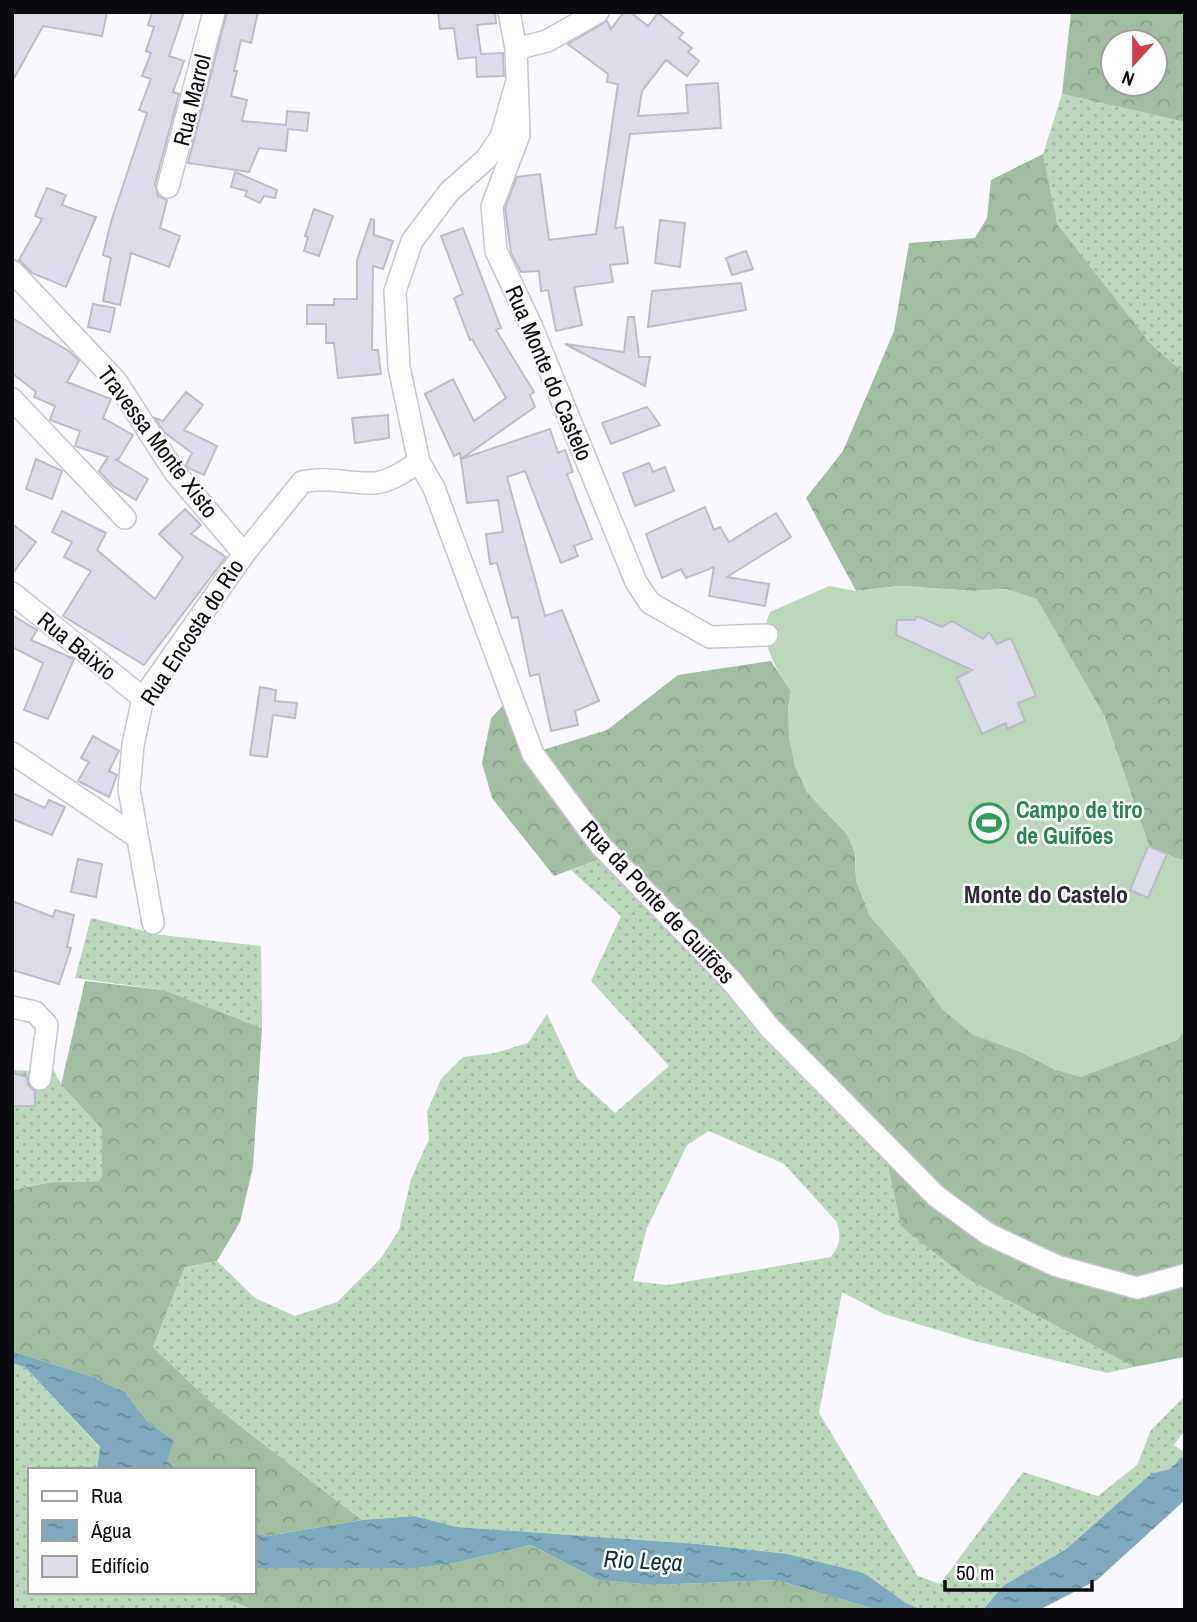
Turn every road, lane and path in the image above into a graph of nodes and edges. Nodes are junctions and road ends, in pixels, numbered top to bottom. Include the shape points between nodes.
1 (214, 12) edge
2 (509, 12) edge
3 (598, 12) edge
4 (516, 49) junction
5 (517, 81) junction
6 (168, 187) dead end
7 (14, 278) edge
8 (12, 399) edge
9 (419, 462) junction
10 (125, 519) dead end
11 (244, 554) junction
12 (12, 593) edge
13 (767, 635) dead end
14 (143, 698) junction
15 (12, 753) edge
16 (137, 837) junction
17 (153, 923) dead end
18 (12, 1007) edge
19 (40, 1079) dead end
20 (1185, 1275) edge

1 - 6 street, Rua Marrol
2 - 4 street, Rua Monte do Castelo
3 - 4 street via 547,41
4 - 5 street, Rua Monte do Castelo
5 - 9 street, Rua da Ponte de Guifões via 501,138 486,159 449,192 412,241 395,291 400,367
5 - 13 street, Rua Monte do Castelo via 519,135 492,206 496,251 636,582 650,603 710,636
7 - 11 street, Travessa Monte Xisto via 116,381 174,471
8 - 10 street
9 - 11 street, Rua Encosta do Rio via 376,483 302,482
9 - 20 street, Rua da Ponte de Guifões via 434,488 533,754 601,846 730,979 770,1028 936,1196 988,1234 1057,1266 1137,1288
11 - 14 street, Rua Encosta do Rio
12 - 14 street, Rua Baixio
14 - 16 street, Rua Encosta do Rio via 130,789
15 - 16 street
16 - 17 street, Rua Encosta do Rio
18 - 19 street via 34,1013 47,1025

